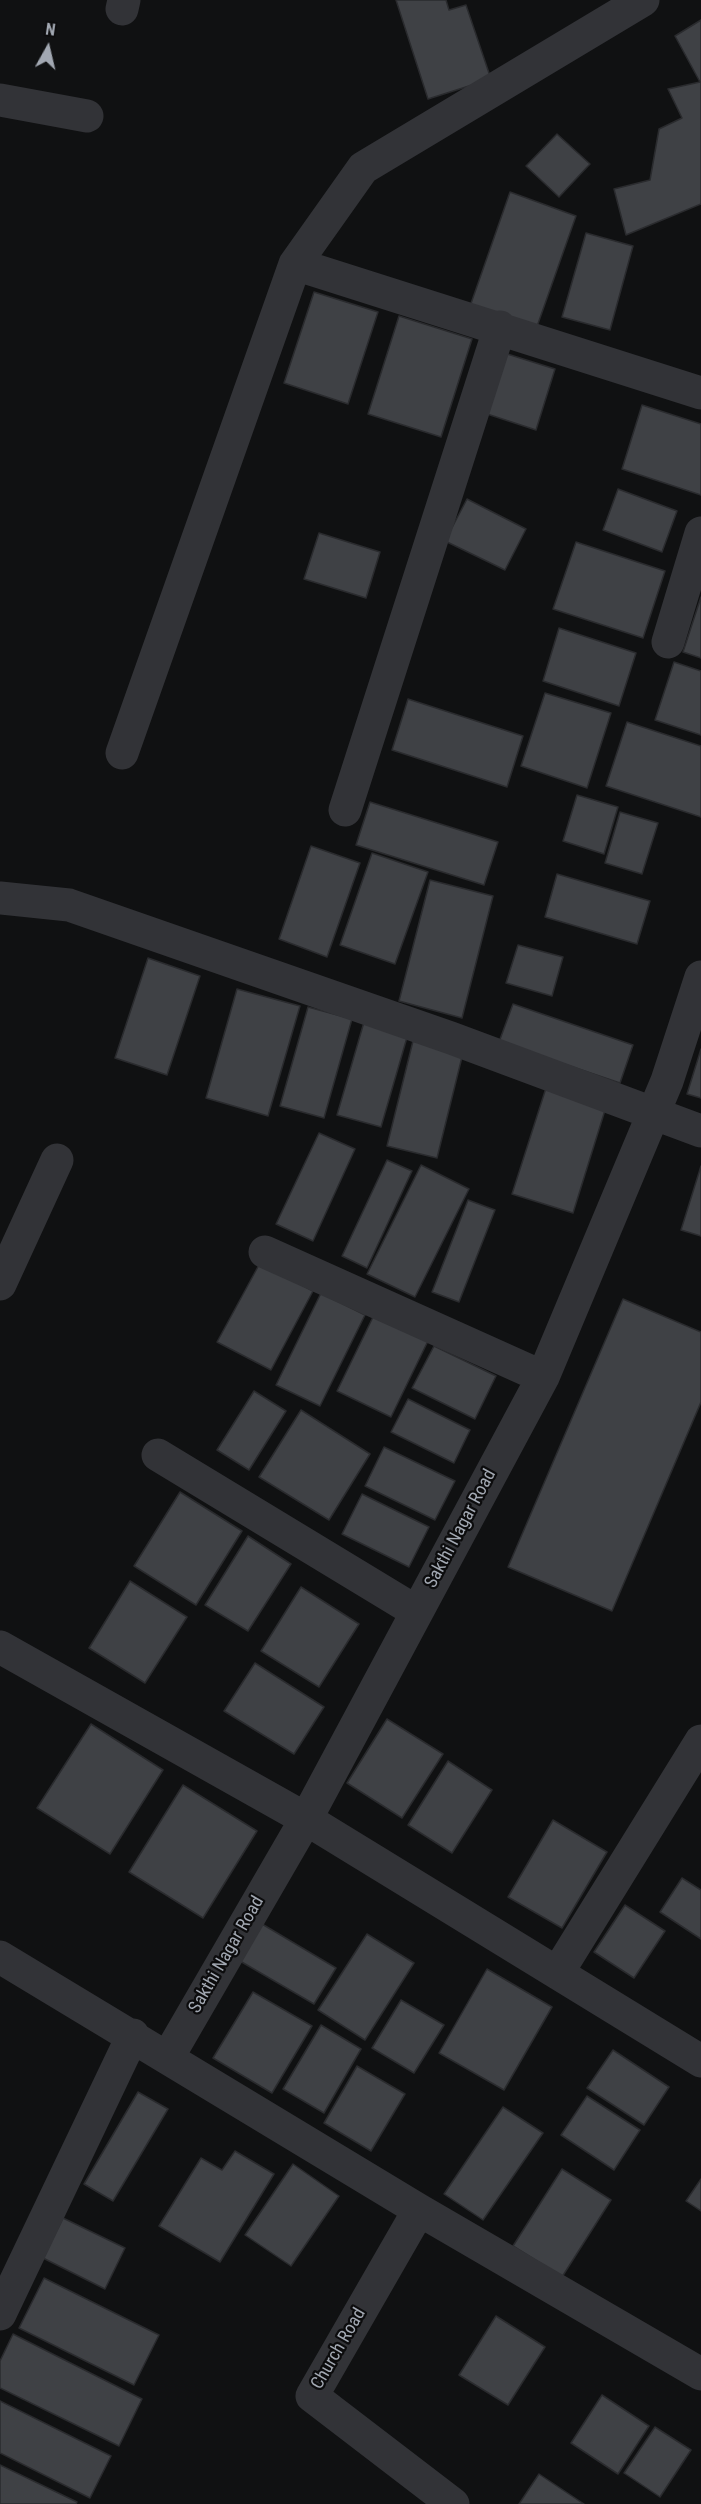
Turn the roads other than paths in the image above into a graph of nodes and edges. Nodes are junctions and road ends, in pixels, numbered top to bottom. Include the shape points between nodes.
1 (643, 0) edge
2 (0, 100) edge
3 (87, 117) dead end
4 (295, 264) junction
5 (500, 327) junction
6 (701, 393) edge
7 (701, 533) edge
8 (668, 642) dead end
9 (122, 753) dead end
10 (345, 810) dead end
11 (0, 898) edge
12 (701, 976) edge
13 (653, 1114) junction
14 (701, 1131) edge
15 (57, 1160) dead end
16 (265, 1252) dead end
17 (0, 1284) edge
18 (543, 1377) junction
19 (158, 1455) dead end
20 (417, 1612) junction
21 (0, 1647) edge
22 (701, 1741) edge
23 (306, 1819) junction
24 (0, 1957) edge
25 (558, 1972) junction
26 (133, 2035) junction
27 (168, 2057) junction
28 (701, 2061) edge
29 (419, 2210) junction
30 (0, 2314) edge
31 (701, 2374) edge
32 (453, 2504) edge

1 - 4 street via 363,168
2 - 3 street
4 - 5 street
4 - 9 street
5 - 6 street
5 - 10 street
7 - 8 street
11 - 13 street via 69,904 451,1038
12 - 13 street, Sakthi Nagar Road
13 - 14 street
13 - 18 street, Sakthi Nagar Road
15 - 17 street
16 - 18 street
18 - 20 street, Sakthi Nagar Road
19 - 20 street
20 - 23 street, Sakthi Nagar Road
21 - 23 street
22 - 25 street
23 - 25 street
23 - 27 street, Sakthi Nagar Road
24 - 26 street
25 - 28 street
26 - 27 street
26 - 30 street
27 - 29 street
29 - 31 street
29 - 32 street, Church Road via 312,2396

